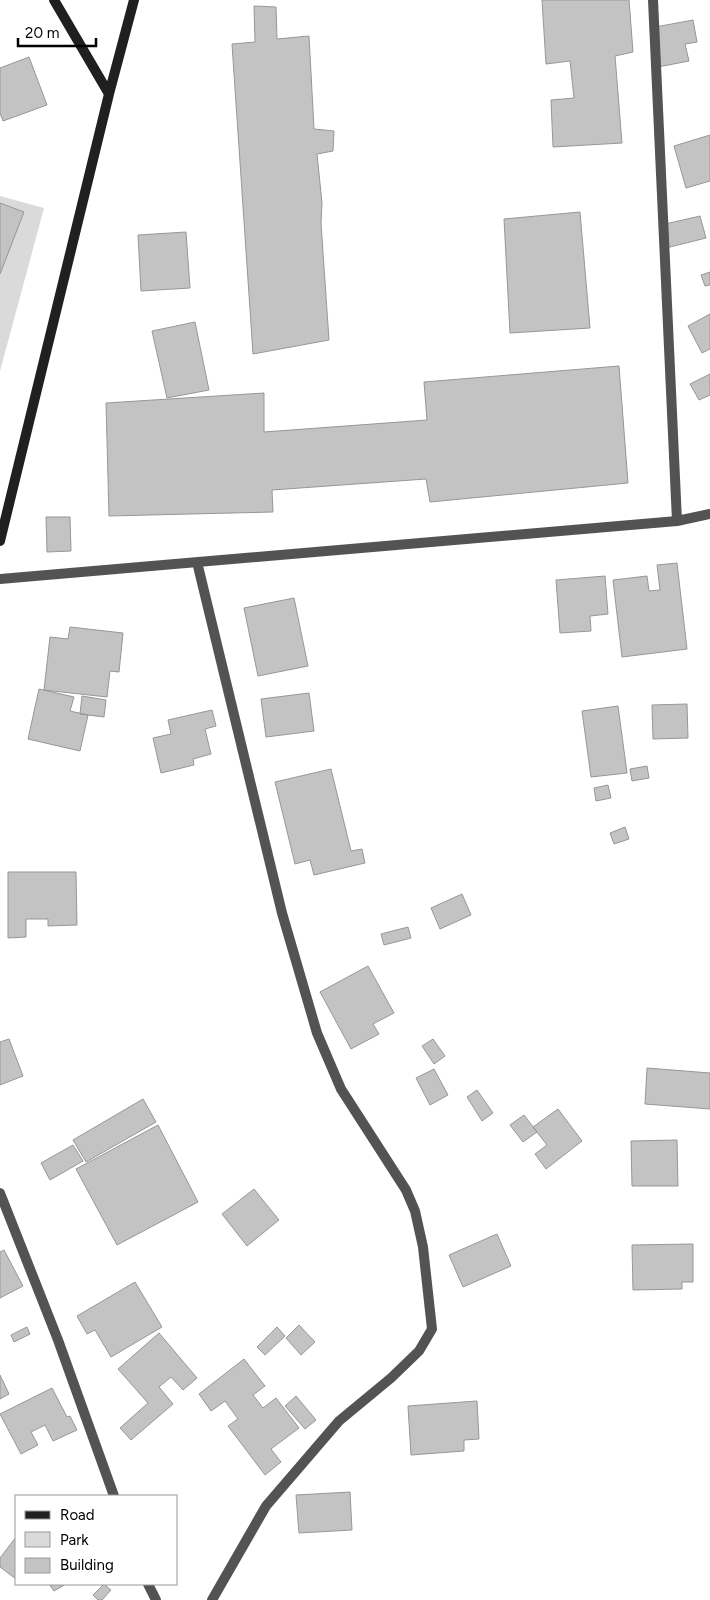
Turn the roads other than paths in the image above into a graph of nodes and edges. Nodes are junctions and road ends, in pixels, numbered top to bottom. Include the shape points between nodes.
1 (54, 0) edge
2 (134, 0) edge
3 (653, 0) edge
4 (109, 94) junction
5 (710, 514) edge
6 (677, 521) junction
7 (0, 541) edge
8 (197, 562) junction
9 (0, 579) edge
10 (0, 1194) edge
11 (114, 1495) edge
12 (148, 1585) edge
13 (156, 1600) edge
14 (212, 1600) edge

1 - 4 main road
2 - 4 main road
3 - 6 street
4 - 7 main road
5 - 6 street
6 - 8 street
8 - 9 street
8 - 14 street via 282,913 317,1033 341,1089 406,1190 415,1211 423,1247 432,1329 419,1351 339,1421 266,1506
10 - 11 street via 58,1340
12 - 13 street

